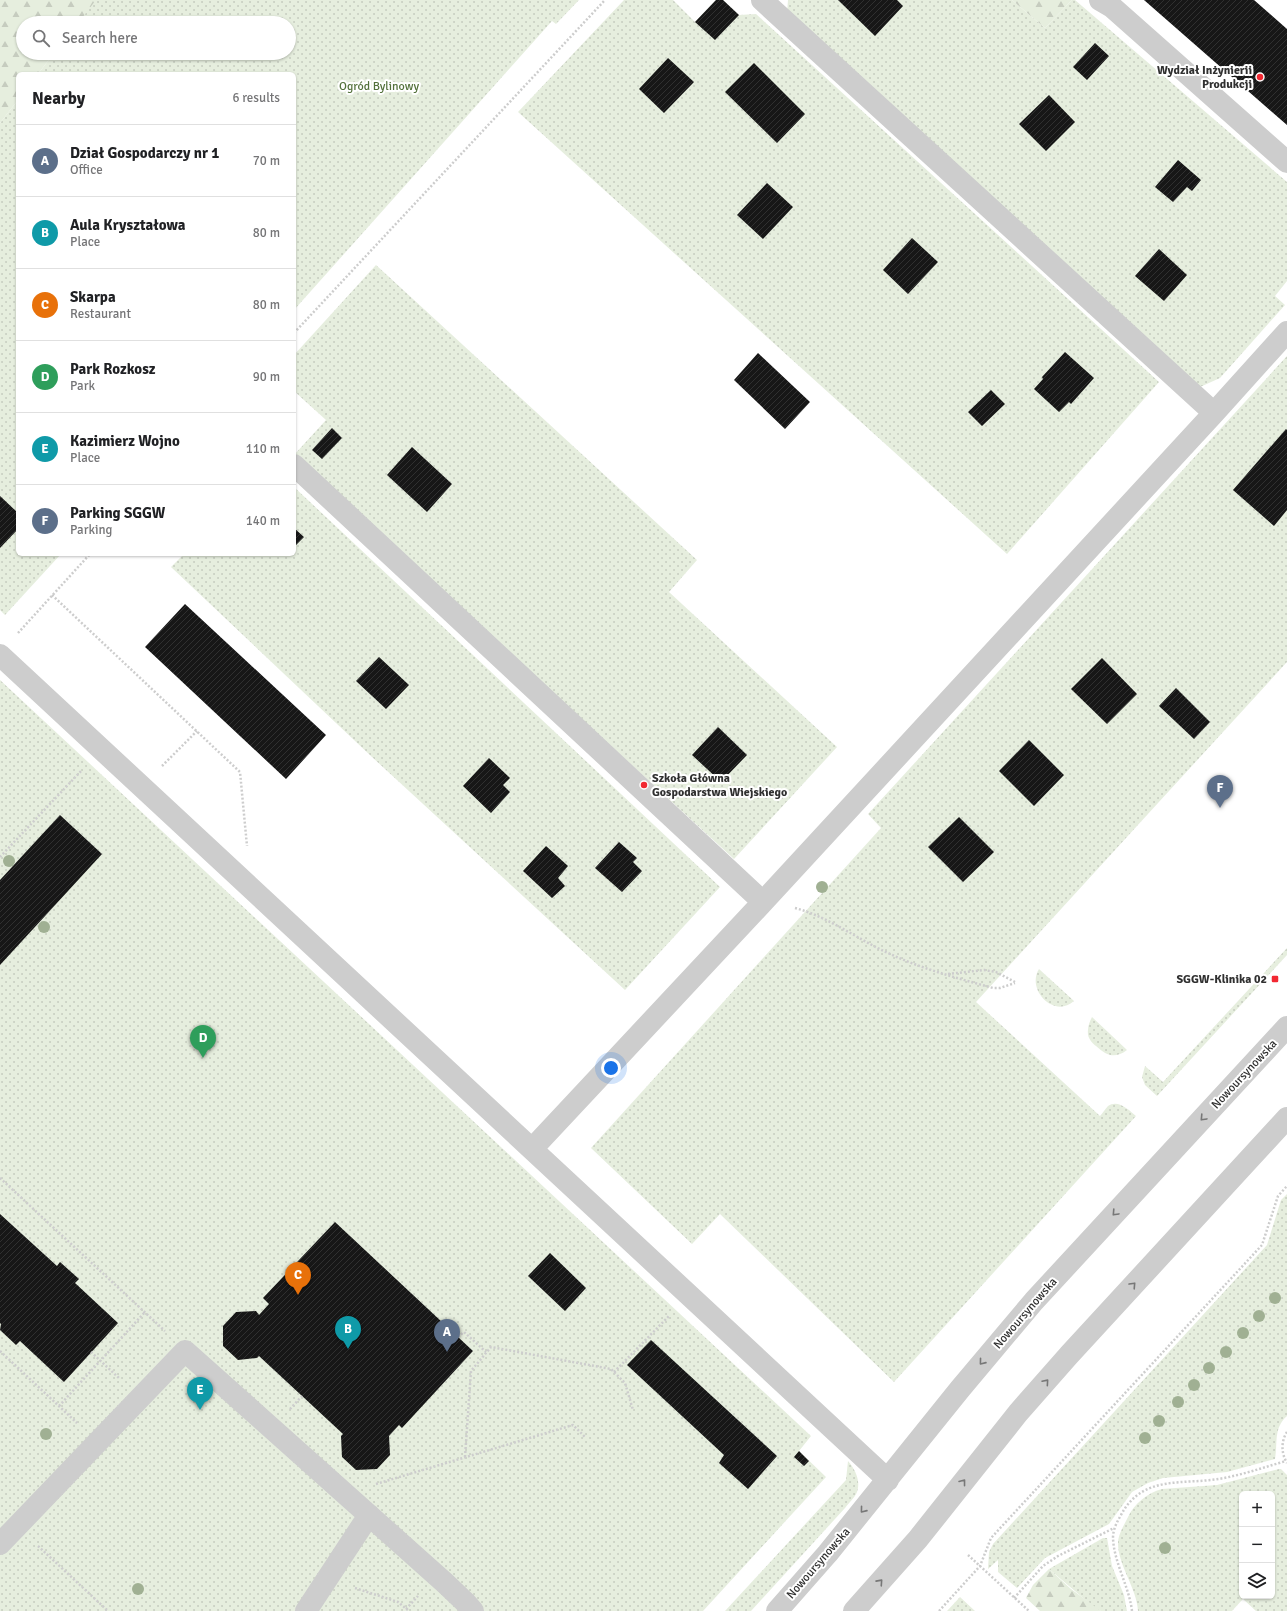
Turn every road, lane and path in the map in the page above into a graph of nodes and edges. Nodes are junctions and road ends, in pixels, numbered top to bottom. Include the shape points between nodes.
1 (605, 0) edge
2 (762, 0) edge
3 (1100, 0) edge
4 (1287, 162) edge
5 (296, 331) edge
6 (1287, 332) edge
7 (1214, 413) junction
8 (296, 467) edge
9 (88, 556) edge
10 (52, 595) junction
11 (14, 636) dead end
12 (0, 655) edge
13 (196, 731) junction
14 (101, 749) junction
15 (142, 787) junction
16 (0, 857) edge
17 (252, 888) junction
18 (763, 902) junction
19 (945, 975) junction
20 (1287, 1027) edge
21 (1287, 1118) edge
22 (532, 1149) junction
23 (0, 1178) edge
24 (1287, 1186) edge
25 (675, 1310) dead end
26 (145, 1312) junction
27 (458, 1337) dead end
28 (0, 1351) edge
29 (185, 1351) junction
30 (91, 1352) dead end
31 (486, 1352) junction
32 (100, 1361) junction
33 (614, 1372) junction
34 (140, 1398) junction
35 (59, 1406) junction
36 (632, 1410) dead end
37 (1287, 1432) edge
38 (586, 1437) dead end
39 (98, 1442) junction
40 (465, 1457) junction
41 (1286, 1462) edge
42 (888, 1480) junction
43 (345, 1493) junction
44 (369, 1515) junction
45 (17, 1526) junction
46 (1114, 1528) junction
47 (0, 1544) edge
48 (968, 1555) dead end
49 (980, 1566) junction
50 (327, 1579) junction
51 (1014, 1598) junction
52 (108, 1611) edge
53 (306, 1611) edge
54 (409, 1611) edge
55 (473, 1611) edge
56 (777, 1611) edge
57 (854, 1611) edge
58 (939, 1611) edge
59 (1029, 1611) edge
60 (1132, 1611) edge

1 - 5 path
2 - 7 street
3 - 4 street
6 - 7 street
7 - 18 street
8 - 18 street
9 - 10 path
10 - 11 path
10 - 13 path
12 - 14 street
13 - 15 path
13 - 17 path via 240,772
14 - 15 street
14 - 16 path
15 - 17 street
17 - 22 street
18 - 19 path via 797,908 820,917 887,953
18 - 22 street
19 - 19 path via 984,970 996,972 1015,982 1005,987 993,988
20 -> 42 street, Nowoursynowska via 1034,1301
57 -> 21 street via 918,1539 1069,1354
22 - 42 street
23 - 26 path
24 - 49 path via 1278,1196 1262,1245 991,1538
25 - 33 path
26 - 29 path
26 - 32 path
27 - 31 path via 464,1332
28 - 35 path
29 - 34 street
29 - 43 street
30 - 32 path
31 - 33 path via 491,1347 611,1369
31 - 40 path via 471,1371
32 - 34 path
32 - 35 path
33 - 36 path via 625,1383
34 - 39 street
35 - 39 path
37 - 41 path via 1282,1449
38 - 40 path via 573,1425
39 - 45 street
40 - 43 path
41 - 46 path via 1223,1478 1173,1482 1143,1490 1124,1510
42 -> 56 street, Nowoursynowska
43 - 44 street
44 - 50 street
44 - 55 street
45 - 47 street
45 - 52 path
46 - 51 path via 1043,1566
46 - 60 path via 1117,1563
48 - 49 path
49 - 51 path
49 - 58 path
50 - 53 street
50 - 54 path via 398,1602
51 - 59 path

